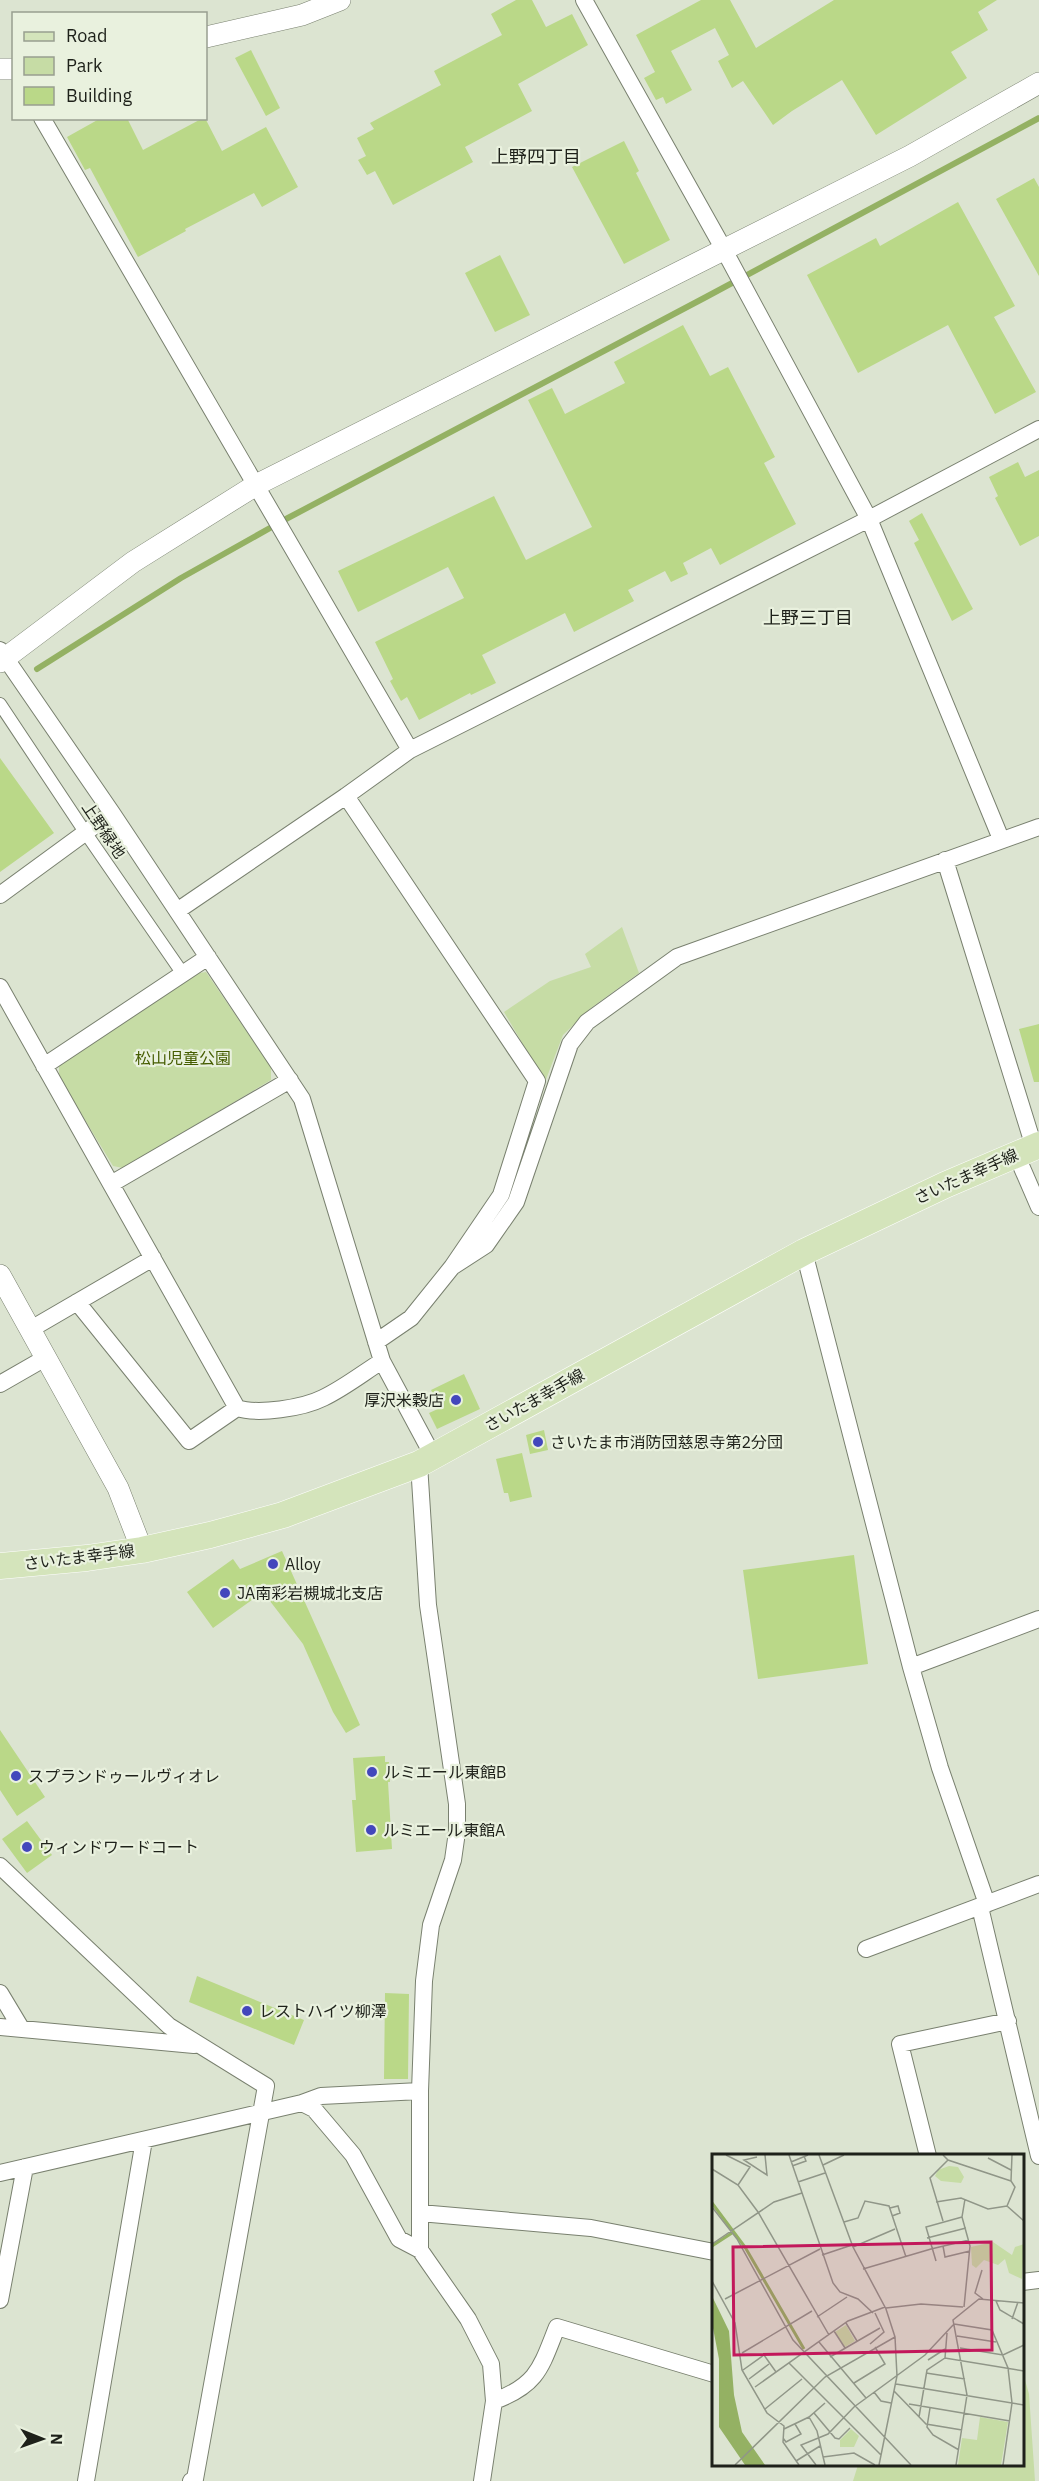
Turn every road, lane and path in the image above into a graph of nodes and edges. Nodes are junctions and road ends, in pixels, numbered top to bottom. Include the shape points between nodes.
1 (340, 0) edge
2 (584, 0) edge
3 (207, 37) edge
4 (1039, 83) edge
5 (43, 120) edge
6 (723, 248) junction
7 (1039, 429) edge
8 (256, 485) junction
9 (868, 519) junction
10 (2, 657) edge
11 (0, 704) edge
12 (410, 750) junction
13 (346, 796) junction
14 (112, 813) junction
15 (1039, 827) edge
16 (85, 832) junction
17 (1001, 839) junction
18 (945, 860) junction
19 (0, 895) edge
20 (177, 910) junction
21 (208, 957) junction
22 (183, 974) junction
23 (0, 987) edge
24 (44, 1066) junction
25 (290, 1080) junction
26 (1030, 1149) edge
27 (111, 1184) junction
28 (1039, 1207) edge
29 (804, 1252) junction
30 (153, 1258) junction
31 (452, 1267) junction
32 (0, 1275) edge
33 (77, 1302) junction
34 (31, 1329) junction
35 (376, 1342) junction
36 (47, 1358) junction
37 (382, 1361) junction
38 (0, 1384) edge
39 (237, 1408) junction
40 (426, 1460) junction
41 (142, 1550) junction
42 (0, 1566) edge
43 (1039, 1619) edge
44 (911, 1667) junction
45 (0, 1866) edge
46 (1039, 1884) edge
47 (983, 1906) junction
48 (866, 1949) dead end
49 (0, 1993) edge
50 (1008, 2021) junction
51 (0, 2026) edge
52 (21, 2028) junction
53 (198, 2046) junction
54 (420, 2091) junction
55 (302, 2103) junction
56 (261, 2112) junction
57 (144, 2139) junction
58 (928, 2154) edge
59 (1039, 2156) edge
60 (25, 2167) junction
61 (0, 2173) edge
62 (420, 2213) junction
63 (420, 2250) junction
64 (712, 2252) edge
65 (1039, 2280) edge
66 (1024, 2282) edge
67 (0, 2300) edge
68 (712, 2373) edge
69 (495, 2401) junction
70 (86, 2481) edge
71 (191, 2481) edge
72 (482, 2481) edge

1 - 3 street via 302,15
2 - 6 street
4 - 6 street via 909,156
5 - 8 street
6 - 8 street
6 - 9 street
7 - 9 street
8 - 10 street via 133,562
8 - 12 street
9 - 12 street
9 - 17 street
10 - 14 street
11 - 16 street, 上野緑地
12 - 13 street
13 - 20 street
13 - 31 street via 537,1080 501,1195
14 - 16 street
14 - 20 street
15 - 17 street
16 - 19 street
16 - 22 street, 上野緑地
17 - 18 street
18 - 26 street
18 - 31 street via 677,957 587,1022 570,1044 516,1202 486,1245
20 - 21 street
21 - 22 street
21 - 25 street
22 - 24 street
23 - 24 street
24 - 27 street
25 - 27 street
25 - 35 street via 302,1099
26 - 28 street
26 - 29 main road, さいたま幸手線
27 - 30 street
29 - 40 main road, さいたま幸手線
29 - 44 street
30 - 33 street
30 - 39 street
31 - 35 street via 411,1317
32 - 34 street
33 - 34 street
33 - 39 street via 189,1441
34 - 36 street
35 - 37 street
36 - 38 street
36 - 41 street via 118,1488
37 - 39 street via 323,1398 304,1405 249,1412
37 - 40 street
40 - 41 main road, さいたま幸手線 via 283,1515
40 - 54 street via 428,1605 457,1804 457,1832 453,1860 431,1925 424,1981
41 - 42 main road, さいたま幸手線
43 - 44 street
44 - 47 street
45 - 53 street via 169,2026
46 - 47 street
47 - 48 street
47 - 50 street
49 - 52 street
50 - 58 street via 900,2044
50 - 59 street
51 - 52 street
52 - 53 street
53 - 56 street via 266,2086
54 - 55 street via 321,2096
54 - 62 street
55 - 56 street
55 - 63 street via 314,2109 353,2155 399,2239
56 - 57 street
56 - 71 street via 195,2479
57 - 60 street
57 - 70 street
60 - 61 street
60 - 67 street
62 - 63 street
62 - 64 street via 591,2228
63 - 69 street via 468,2319 491,2364
65 - 66 street
68 - 69 street via 557,2327 543,2363 529,2383
69 - 72 street

